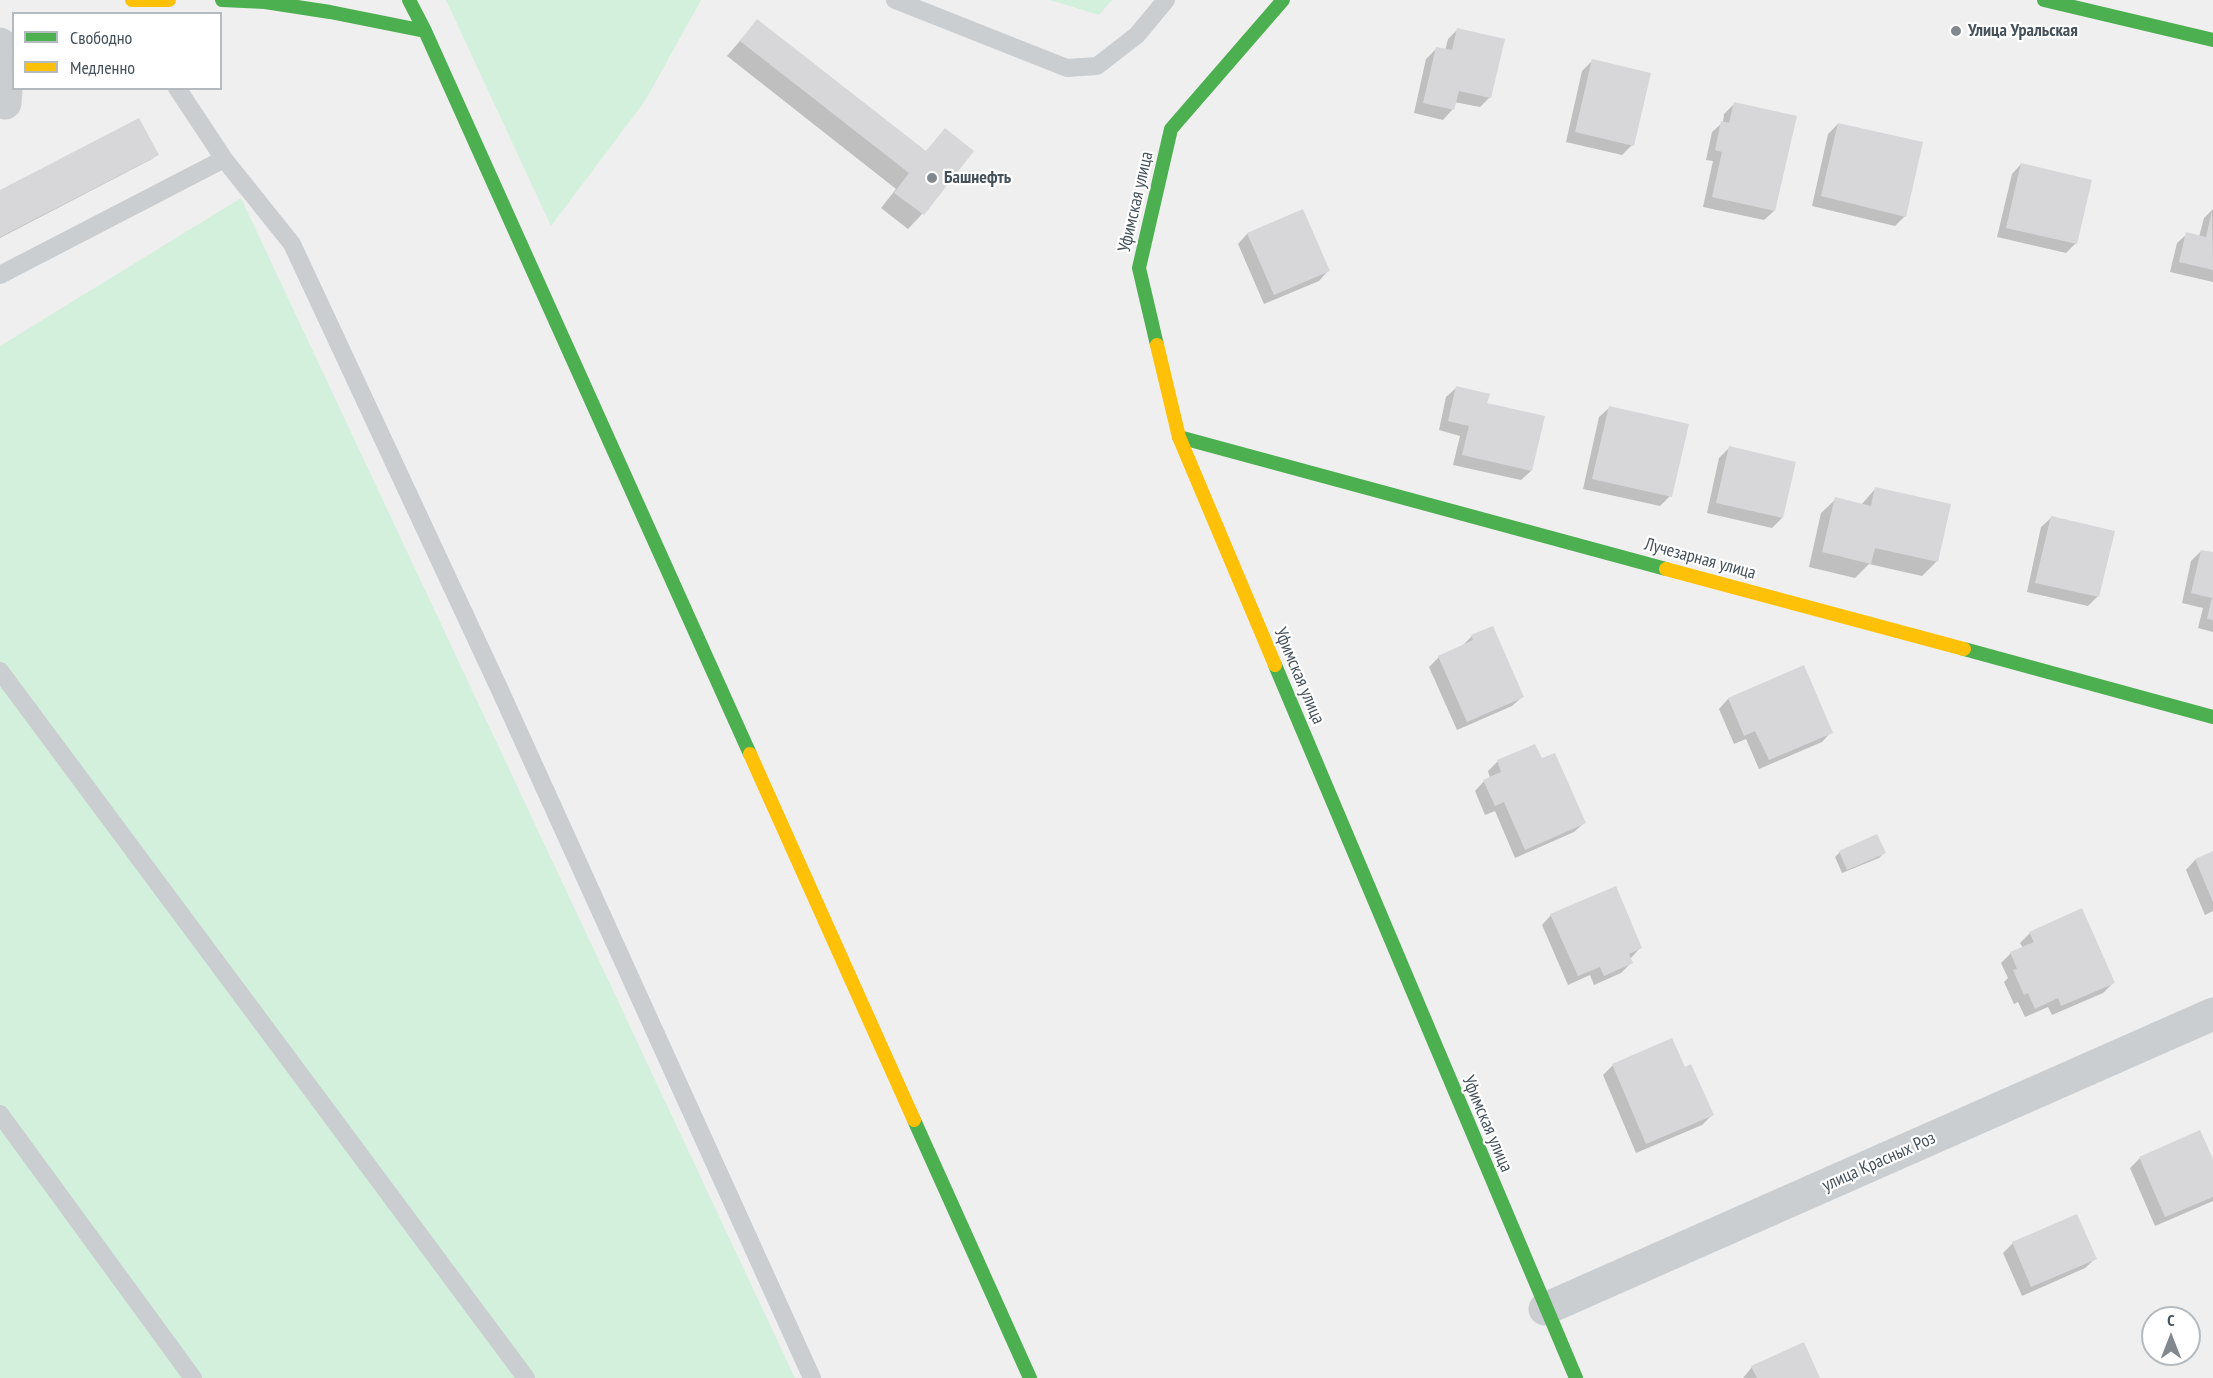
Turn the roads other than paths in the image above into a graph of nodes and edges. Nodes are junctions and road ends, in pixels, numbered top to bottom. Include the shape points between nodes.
1 (222, 0) edge
2 (409, 0) edge
3 (895, 0) edge
4 (1166, 0) edge
5 (1283, 0) edge
6 (2044, 0) edge
7 (425, 31) junction
8 (2213, 40) edge
9 (0, 44) edge
10 (178, 90) edge
11 (10, 99) edge
12 (224, 159) junction
13 (0, 274) edge
14 (1179, 437) junction
15 (0, 671) edge
16 (2213, 717) edge
17 (2213, 1014) edge
18 (0, 1114) edge
19 (1545, 1309) junction
20 (193, 1378) edge
21 (526, 1378) edge
22 (812, 1378) edge
23 (1030, 1378) edge
24 (1576, 1378) edge

1 - 7 street via 265,2
2 - 7 street
3 - 4 lane via 1067,68 1097,66 1137,35
5 - 14 street, Уфимская улица via 1171,129 1139,268
6 - 8 street
7 - 23 street
9 - 11 street
10 - 12 lane
12 - 13 lane
12 - 22 lane via 292,244 499,688
14 - 16 street, Лучезарная улица
14 - 19 street, Уфимская улица
15 - 21 lane
17 - 19 street, улица Красных Роз
18 - 20 lane
19 - 24 street, Уфимская улица

